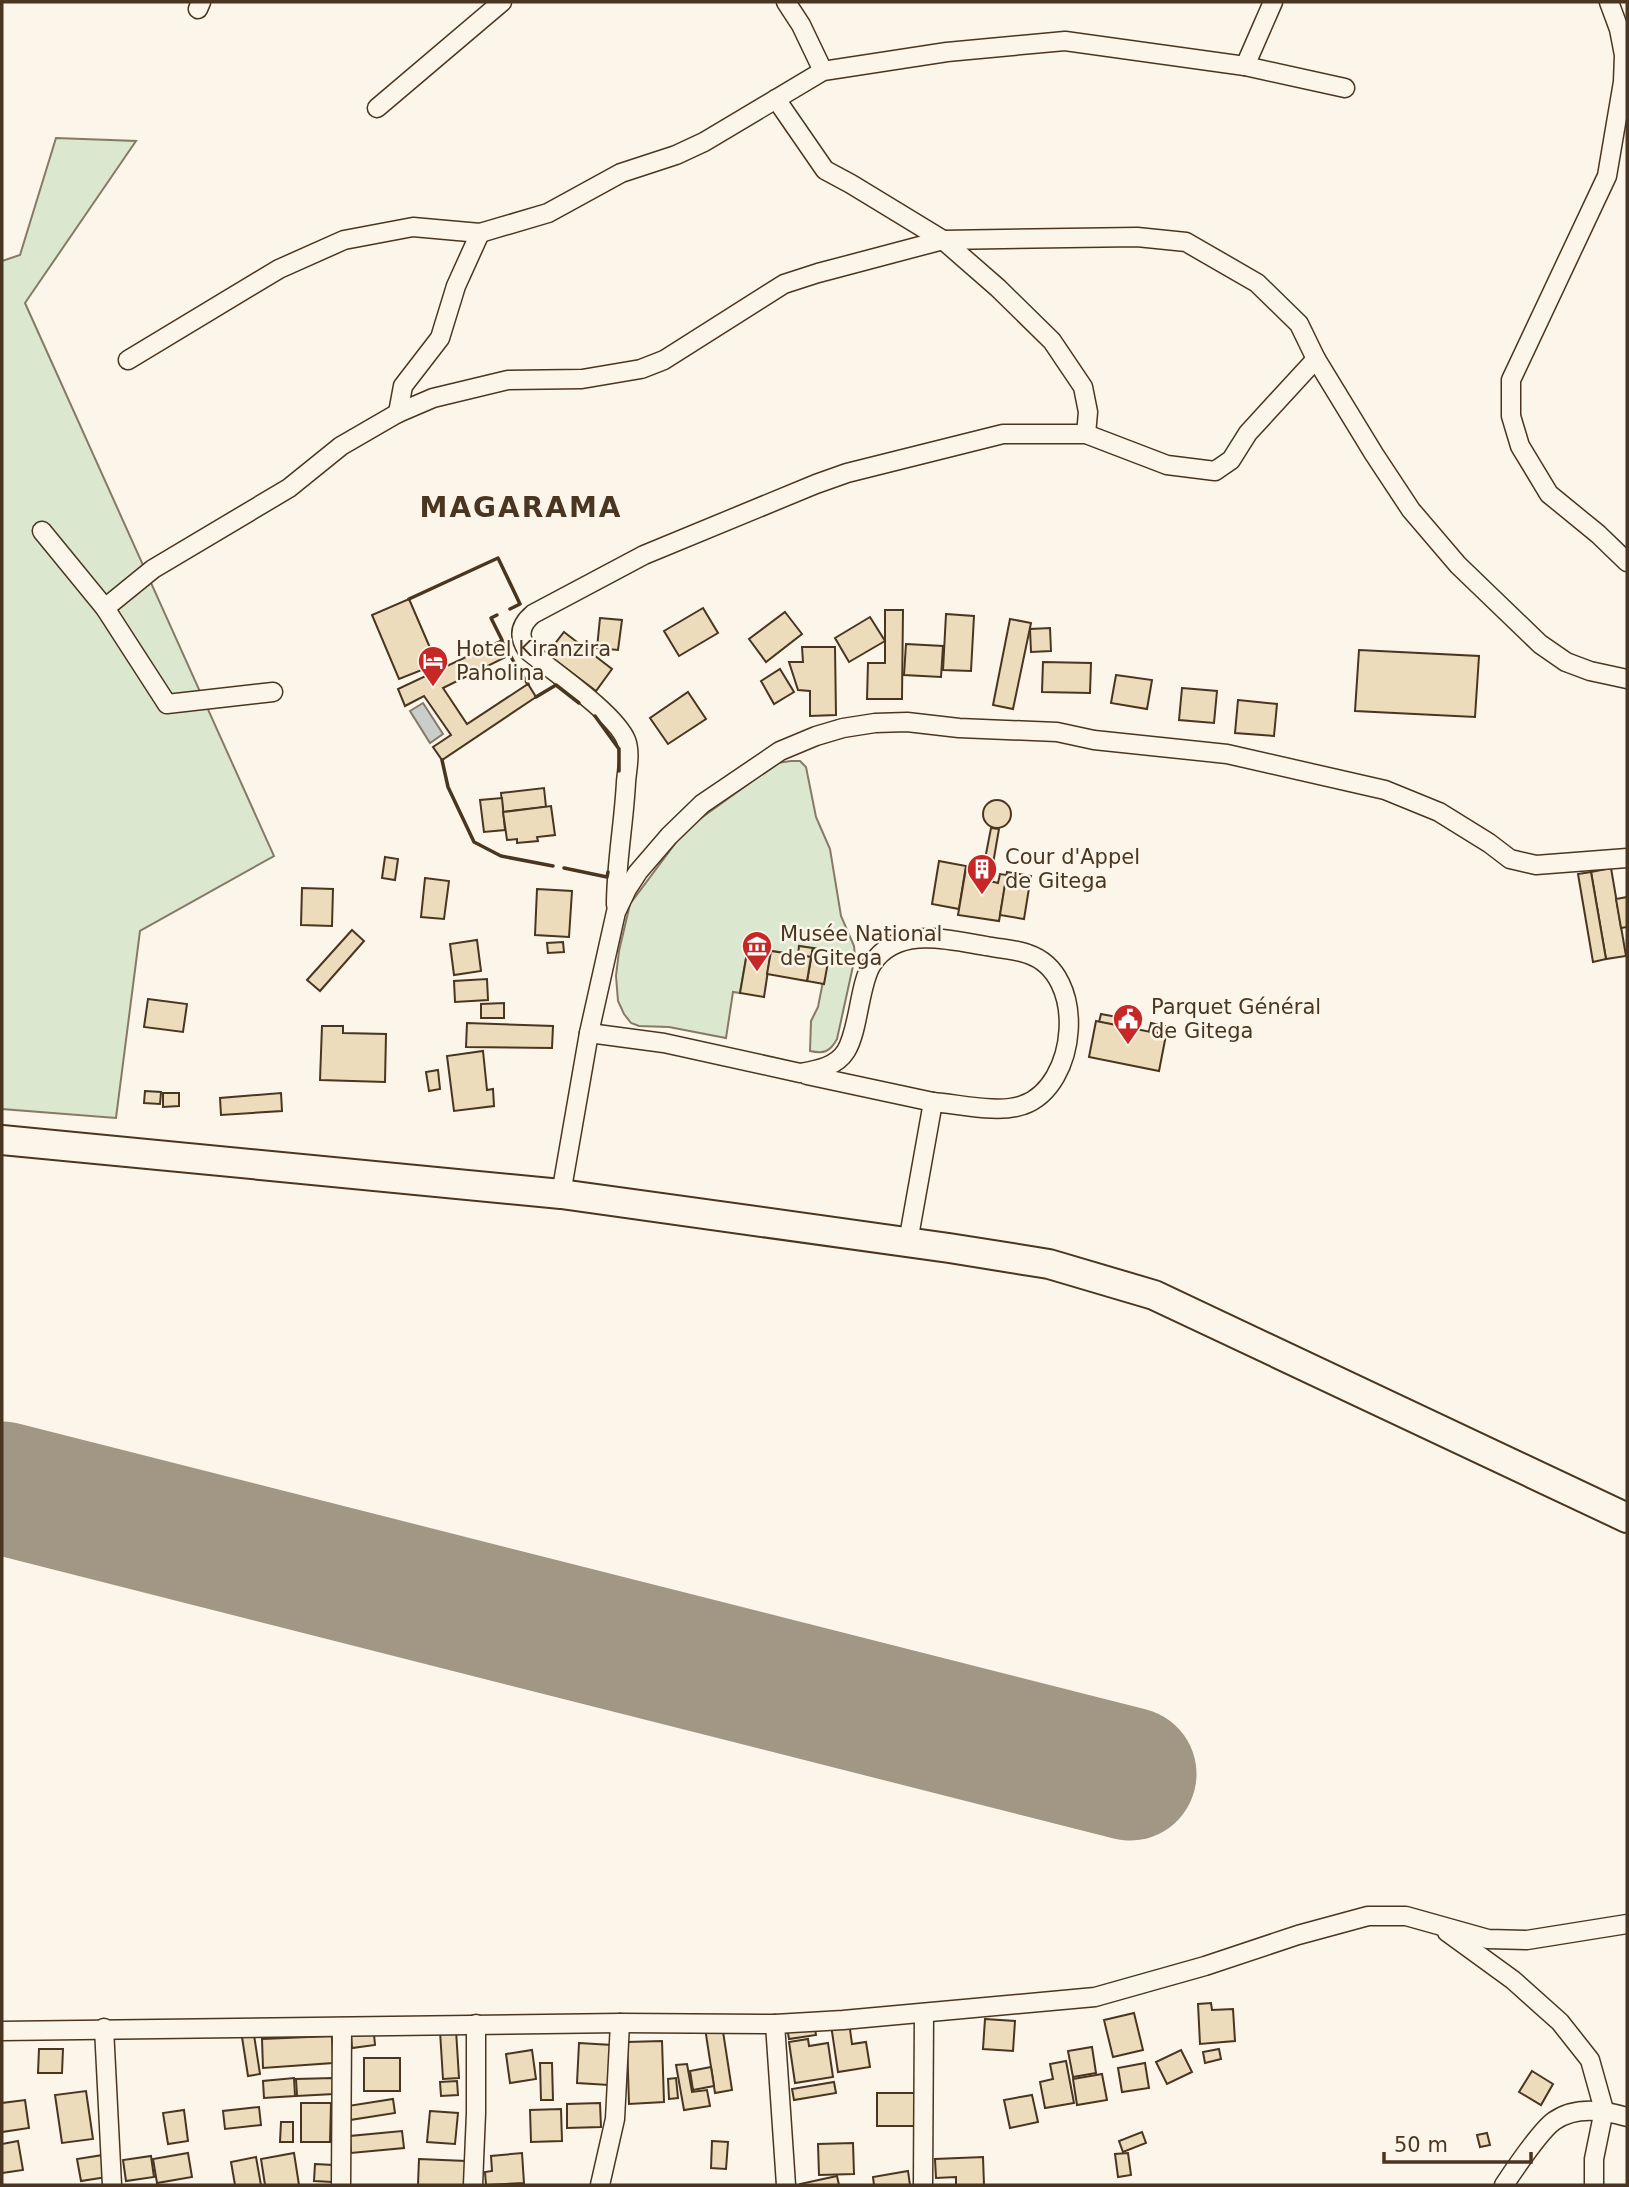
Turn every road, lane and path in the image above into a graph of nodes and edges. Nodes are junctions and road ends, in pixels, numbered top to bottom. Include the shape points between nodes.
1 (502, 2) edge
2 (786, 2) edge
3 (1273, 2) edge
4 (1609, 2) edge
5 (1245, 66) junction
6 (823, 71) junction
7 (1345, 88) dead end
8 (776, 99) junction
9 (377, 108) dead end
10 (480, 233) junction
11 (943, 240) junction
12 (1316, 359) junction
13 (128, 360) dead end
14 (398, 413) junction
15 (1086, 434) junction
16 (41, 531) dead end
17 (1627, 562) edge
18 (105, 608) junction
19 (1627, 679) edge
20 (273, 692) dead end
21 (1627, 858) edge
22 (616, 912) junction
23 (589, 1033) junction
24 (800, 1073) junction
25 (933, 1102) junction
26 (2, 1140) edge
27 (561, 1194) junction
28 (908, 1242) junction
29 (1627, 1518) edge
30 (1627, 1924) edge
31 (1438, 1925) junction
32 (925, 2012) junction
33 (621, 2023) junction
34 (476, 2024) junction
35 (775, 2024) junction
36 (342, 2026) junction
37 (104, 2028) junction
38 (2, 2031) edge
39 (1604, 2110) junction
40 (1627, 2116) edge
41 (112, 2185) edge
42 (341, 2185) edge
43 (473, 2185) edge
44 (600, 2185) edge
45 (786, 2185) edge
46 (923, 2185) edge
47 (1504, 2185) edge
48 (1594, 2185) edge

1 - 9 street
2 - 6 street
3 - 5 street
4 - 17 street via 1624,55 1607,176 1511,380 1511,416 1520,446 1549,494
5 - 6 street via 1065,41
5 - 7 street
6 - 8 street
8 - 10 street via 704,142 621,173 548,213
8 - 11 street via 825,170
10 - 13 street via 413,227 344,240 279,269
10 - 14 street via 456,286 440,338 403,386
11 - 12 street via 1137,237 1186,242 1257,283 1299,324
11 - 14 street via 784,284 642,369 582,379 484,384
11 - 15 street via 1052,341 1083,387
12 - 15 street via 1248,433 1231,460 1215,471 1167,465
12 - 19 street via 1411,510 1458,565 1566,662
14 - 18 street via 341,446 289,488 152,569
15 - 22 street via 1003,434 847,473 644,555 524,621 521,642 527,650 603,711 625,739 628,752
16 - 18 street
18 - 20 street via 167,704
21 - 22 street via 1522,863 1438,812 1385,790 1227,754 1057,732 875,723 843,727 780,751 702,804 638,872
22 - 23 street
23 - 24 street via 664,1043
23 - 27 street
24 - 25 street
24 - 25 street via 821,1069 847,1050 871,965 898,943 935,937 1028,954 1047,964 1060,979 1069,1023 1062,1065 1054,1081 1040,1096 1004,1109
25 - 28 street
26 - 27 main road
27 - 28 main road
28 - 29 main road via 1049,1264 1154,1295
30 - 31 street via 1527,1940 1488,1939
31 - 32 street via 1406,1916 1368,1916 1095,1997
31 - 39 street via 1513,1980 1560,2022 1590,2060
32 - 35 street
32 - 46 street
33 - 34 street
33 - 35 street
33 - 44 street via 615,2119
34 - 36 street
34 - 43 street
35 - 45 street
36 - 37 street
36 - 42 street
37 - 38 street
37 - 41 street
39 - 40 street
39 - 47 street via 1578,2112 1554,2121
39 - 48 street

